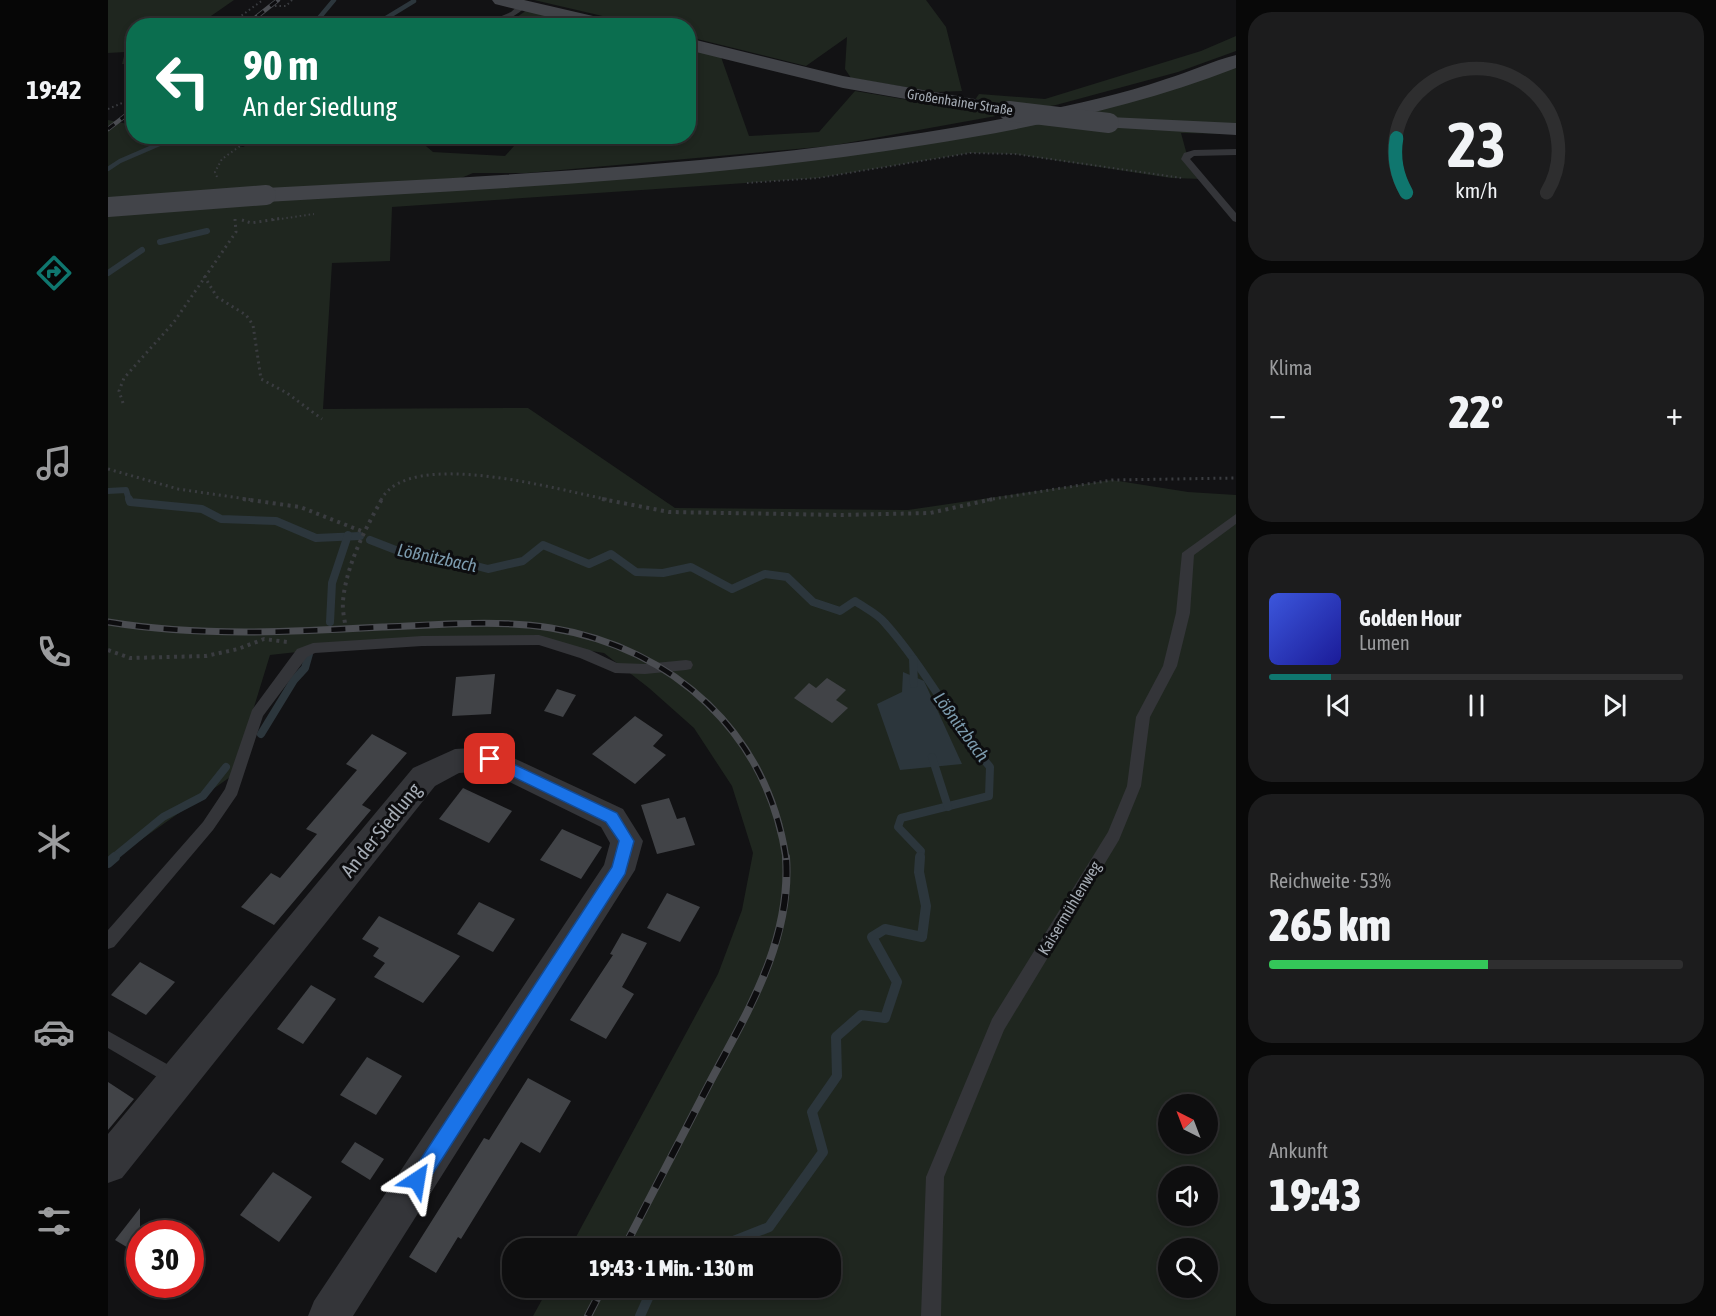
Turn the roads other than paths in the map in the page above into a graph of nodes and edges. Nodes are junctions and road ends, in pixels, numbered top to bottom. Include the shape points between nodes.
1 (501, 0) edge
2 (525, 4) junction
3 (503, 18) edge
4 (580, 18) edge
5 (696, 46) edge
6 (1236, 61) edge
7 (1236, 129) edge
8 (1236, 152) edge
9 (108, 207) edge
10 (1236, 219) edge
11 (1236, 518) edge
12 (686, 665) dead end
13 (108, 942) edge
14 (108, 1039) edge
15 (177, 1079) junction
16 (108, 1164) edge
17 (329, 1316) edge
18 (931, 1316) edge

1 - 2 main road
2 - 3 lane
2 - 4 main road
5 - 7 main road, Großenhainer Straße, bridge via 843,82 1009,111 1109,123
6 - 9 main road, bridge via 1032,119 798,158
8 - 10 lane via 1187,155 1185,159
11 - 18 lane, Kaisermühlenweg via 1188,553 1184,613 1170,666 1143,717 1134,786 1114,835 998,1025 935,1177
12 - 13 lane via 615,668 539,640 422,641 313,648 302,653 257,714 232,791 208,826
14 - 15 lane
15 - 16 street, An der Siedlung
15 - 17 street, An der Siedlung via 424,777 455,761 490,759 612,818 627,841 619,870

